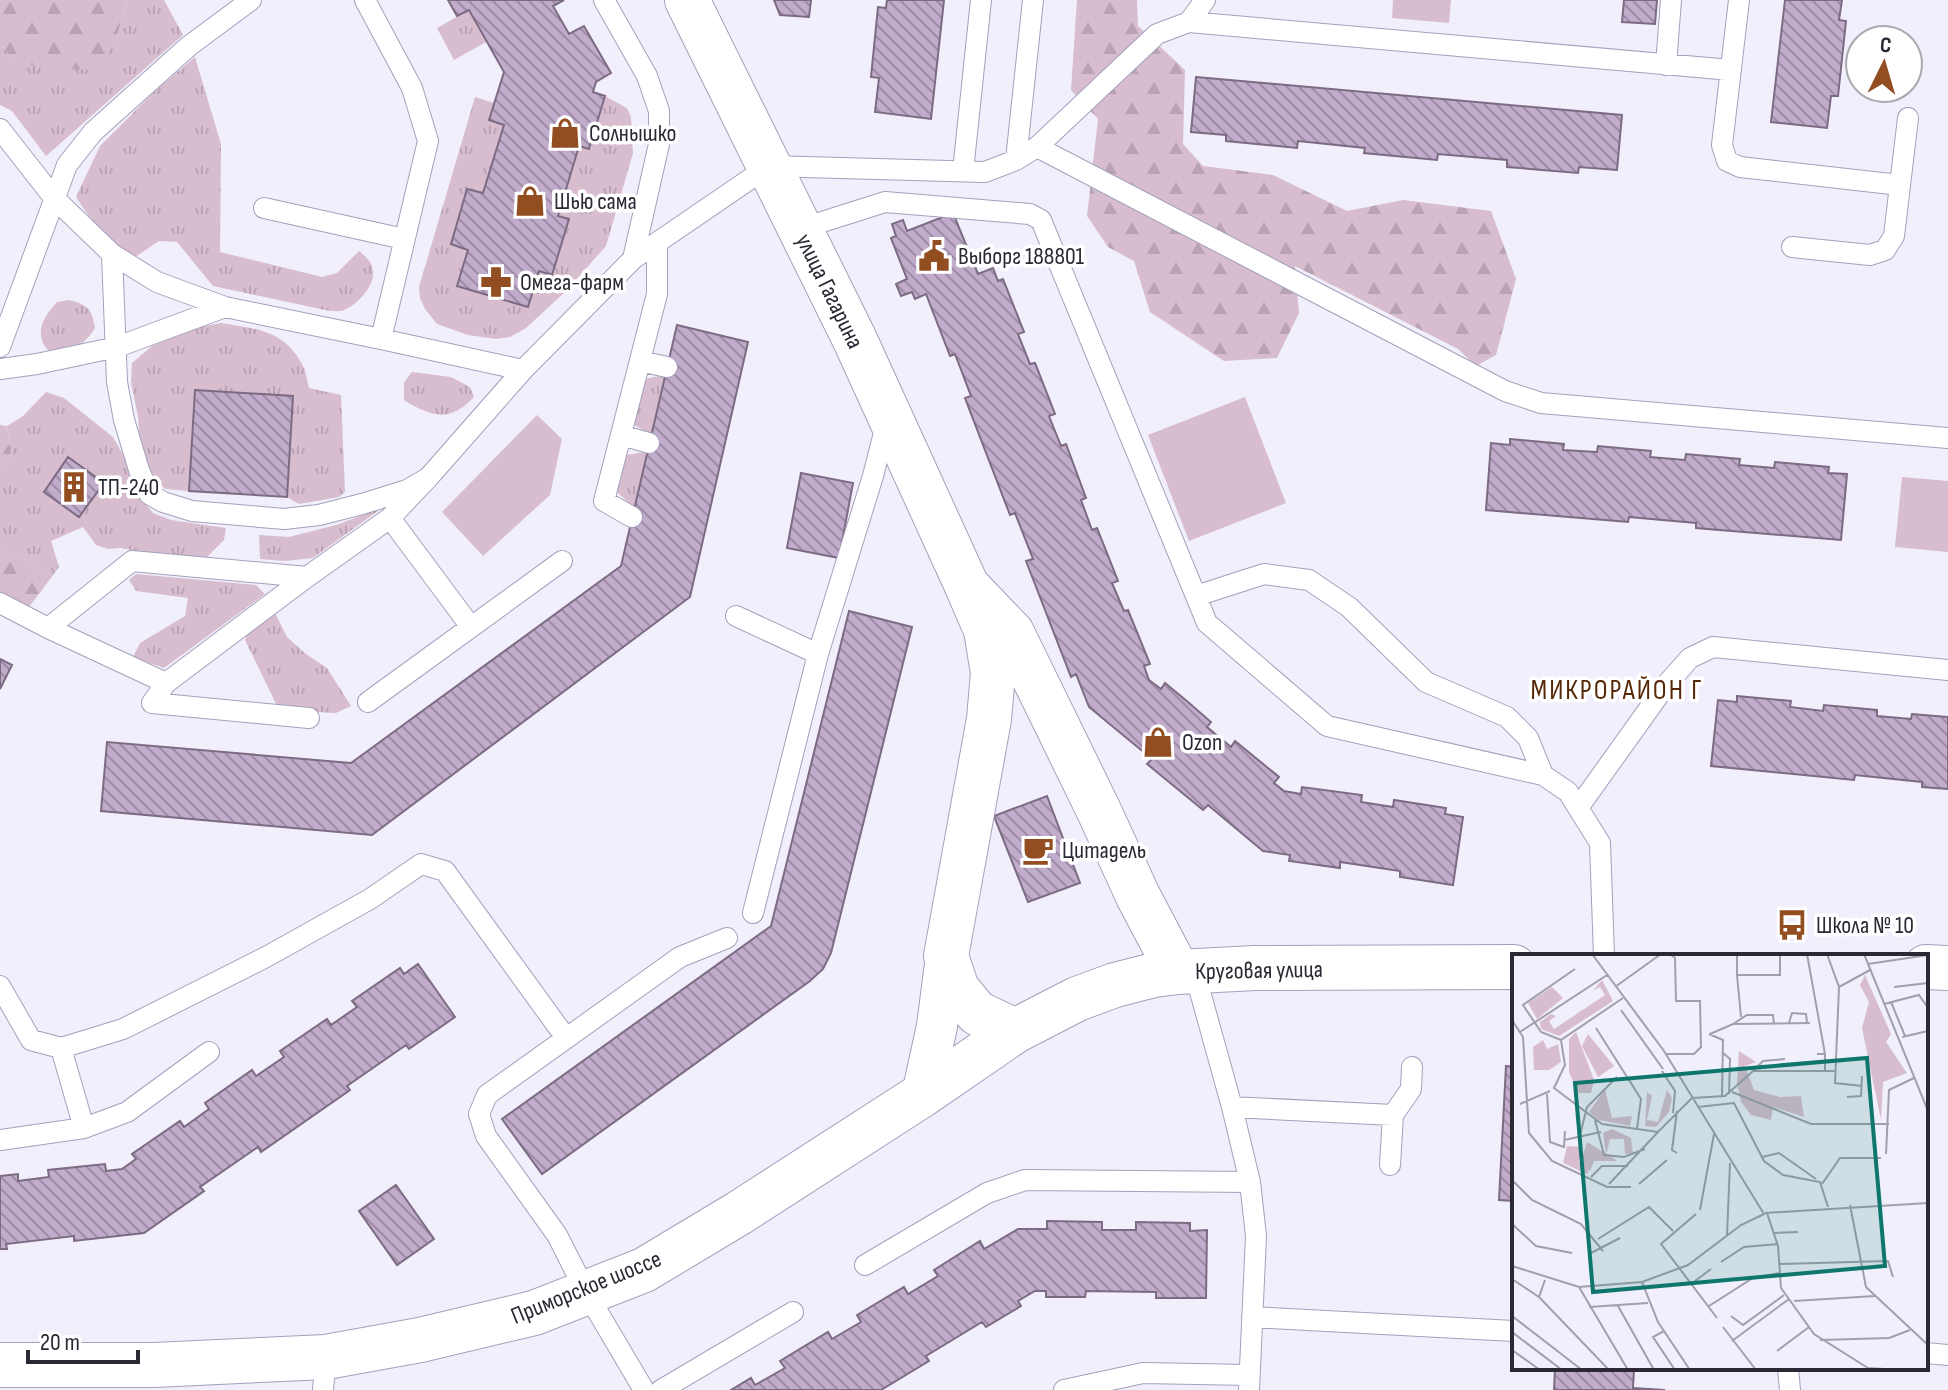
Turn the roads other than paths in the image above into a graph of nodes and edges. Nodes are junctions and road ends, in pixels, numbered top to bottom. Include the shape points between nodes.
1 (251, 0) edge
2 (365, 0) edge
3 (604, 0) edge
4 (687, 0) edge
5 (981, 0) edge
6 (1033, 0) edge
7 (1205, 0) edge
8 (1671, 0) edge
9 (1739, 0) edge
10 (1189, 22) junction
11 (1666, 65) junction
12 (1731, 70) junction
13 (1908, 118) dead end
14 (0, 129) edge
15 (1037, 147) junction
16 (1016, 160) junction
17 (769, 166) junction
18 (963, 171) junction
19 (1900, 185) junction
20 (54, 198) junction
21 (264, 208) dead end
22 (800, 229) junction
23 (404, 239) junction
24 (657, 243) junction
25 (1792, 247) dead end
26 (112, 254) junction
27 (633, 259) junction
28 (225, 307) junction
29 (381, 339) junction
30 (0, 347) edge
31 (117, 347) junction
32 (640, 361) junction
33 (667, 367) dead end
34 (0, 369) edge
35 (523, 370) junction
36 (888, 417) junction
37 (621, 435) junction
38 (1948, 438) edge
39 (649, 443) dead end
40 (428, 478) junction
41 (632, 517) dead end
42 (390, 518) junction
43 (562, 561) dead end
44 (307, 577) junction
45 (967, 586) junction
46 (1196, 596) junction
47 (0, 603) edge
48 (736, 616) dead end
49 (471, 627) junction
50 (48, 628) junction
51 (818, 654) junction
52 (1948, 670) edge
53 (166, 683) junction
54 (368, 702) dead end
55 (309, 718) dead end
56 (1543, 775) junction
57 (1578, 808) junction
58 (753, 913) dead end
59 (727, 938) dead end
60 (1604, 954) edge
61 (946, 956) junction
62 (1512, 967) edge
63 (1928, 967) edge
64 (1948, 968) edge
65 (1186, 971) junction
66 (0, 986) edge
67 (1015, 1031) junction
68 (566, 1038) junction
69 (61, 1048) junction
70 (209, 1052) dead end
71 (1412, 1067) dead end
72 (922, 1095) junction
73 (1232, 1107) junction
74 (1393, 1115) junction
75 (84, 1128) junction
76 (0, 1140) edge
77 (1390, 1165) dead end
78 (1250, 1182) junction
79 (865, 1265) dead end
80 (586, 1292) junction
81 (793, 1312) dead end
82 (1252, 1317) junction
83 (1512, 1331) edge
84 (1928, 1353) edge
85 (1948, 1355) edge
86 (0, 1365) edge
87 (1788, 1370) edge
88 (324, 1374) edge
89 (1249, 1382) edge
90 (644, 1390) edge
91 (661, 1390) edge
92 (1064, 1390) edge
93 (1790, 1390) edge

1 - 20 lane via 189,46 93,132 67,165
2 - 23 lane via 412,88 428,141
3 - 27 lane via 647,76 659,111 659,144
4 - 17 main road, улица Гагарина
5 - 18 lane
6 - 16 lane
7 - 10 lane
8 - 11 lane
9 - 12 lane
10 - 11 lane
10 - 15 lane via 1157,34
11 - 12 lane
12 - 19 lane via 1722,145 1727,161 1740,167
13 - 19 lane
14 - 20 lane
15 - 16 lane
15 - 38 lane via 1505,391 1541,403
16 - 18 lane via 985,172
17 - 18 lane
17 - 22 main road, улица Гагарина
17 - 24 lane
19 - 25 lane via 1894,236 1885,250 1870,255
20 - 26 lane
20 - 30 lane
21 - 23 lane
22 - 36 main road, улица Гагарина
22 - 46 lane via 885,202 1030,214 1041,220
23 - 29 lane
24 - 27 lane
24 - 32 lane via 657,294
26 - 28 lane via 157,282
26 - 31 lane
27 - 35 lane
28 - 29 lane
28 - 31 lane
29 - 35 lane
31 - 34 lane
31 - 40 lane via 117,382 131,445 149,494 163,502 192,511 284,519 362,504
32 - 33 lane
32 - 37 lane
35 - 40 lane
36 - 45 main road, улица Гагарина
36 - 51 lane
37 - 39 lane
37 - 41 lane via 604,501
40 - 42 lane
42 - 44 lane
42 - 49 lane
43 - 49 lane
44 - 50 lane via 132,561
44 - 53 lane
45 - 61 main road, улица Гагарина via 986,630 993,673
45 - 65 main road, улица Гагарина via 1012,633 1138,896
46 - 56 lane via 1207,623 1327,726
46 - 56 lane via 1264,574 1309,580 1349,607 1426,682 1507,717 1528,738
47 - 50 lane
48 - 51 lane
49 - 54 lane
50 - 53 lane
51 - 58 lane
52 - 57 lane via 1713,647 1690,658 1666,685
53 - 55 lane via 152,703
56 - 57 lane via 1568,792
57 - 60 lane via 1600,843
59 - 68 lane via 680,957
61 - 67 main road via 957,989 977,1013
61 - 72 street
62 - 65 main road, Круговая улица
63 - 64 main road
65 - 67 main road, Круговая улица via 1115,985
65 - 73 lane
66 - 69 lane via 31,1040
67 - 72 main road, Приморское шоссе
68 - 69 lane via 445,871 421,864 370,899 201,990 123,1029
68 - 80 lane via 487,1095 479,1114 486,1136 557,1235
69 - 75 lane
70 - 75 lane via 127,1112
71 - 74 lane via 1411,1089
72 - 80 main road, Приморское шоссе via 685,1246 644,1270
73 - 74 lane
73 - 78 lane
74 - 77 lane
75 - 76 lane
78 - 79 lane via 1025,1180 987,1193
78 - 82 lane via 1256,1236
80 - 88 main road, Приморское шоссе via 534,1313 420,1340
80 - 90 lane
81 - 91 lane
82 - 83 lane
82 - 89 lane
84 - 85 lane
86 - 88 main road, Приморское шоссе via 154,1365
87 - 93 lane
89 - 92 lane via 1143,1373

